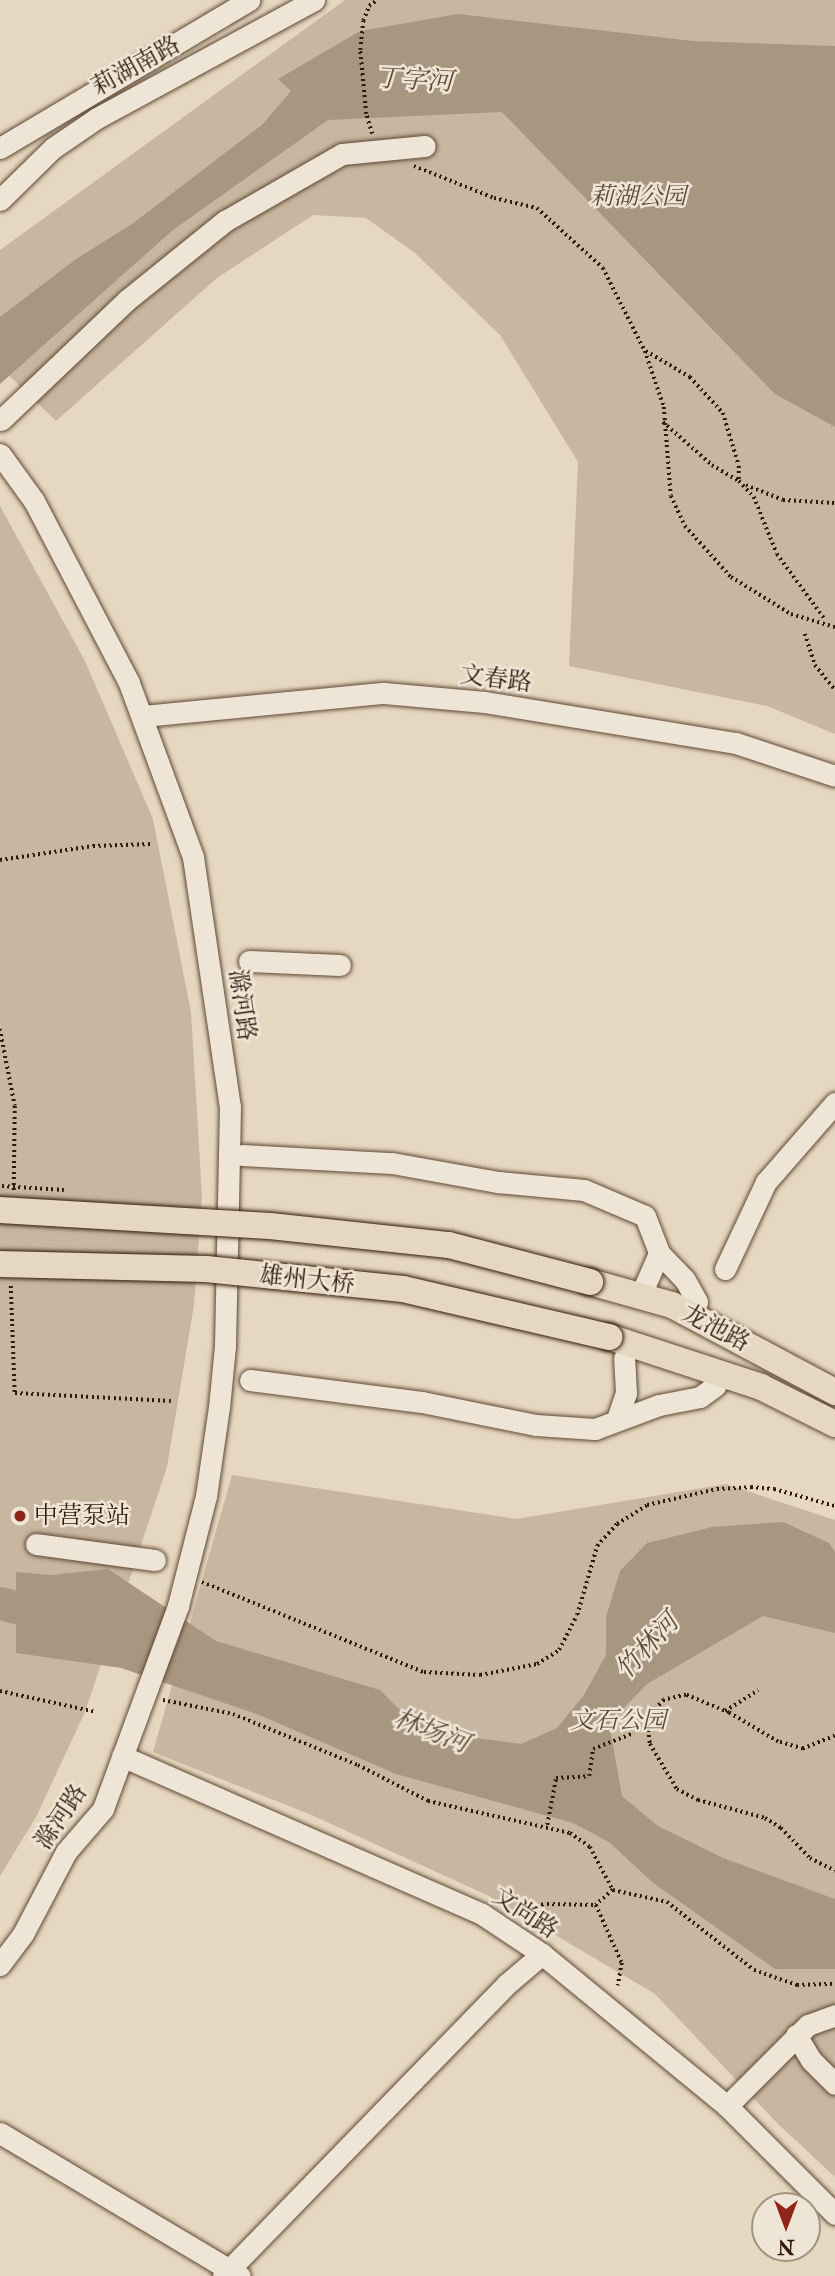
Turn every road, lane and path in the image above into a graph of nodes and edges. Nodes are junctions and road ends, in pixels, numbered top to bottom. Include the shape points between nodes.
1 (249, 0) edge
2 (314, 0) edge
3 (377, 0) edge
4 (425, 146) dead end
5 (0, 148) edge
6 (391, 149) junction
7 (0, 200) edge
8 (645, 351) junction
9 (1, 420) edge
10 (663, 421) junction
11 (0, 454) edge
12 (739, 481) junction
13 (835, 503) edge
14 (824, 618) dead end
15 (835, 627) edge
16 (804, 634) dead end
17 (835, 690) edge
18 (143, 716) junction
19 (835, 776) edge
20 (153, 844) dead end
21 (0, 860) edge
22 (249, 961) dead end
23 (340, 965) dead end
24 (0, 1029) edge
25 (835, 1102) edge
26 (242, 1155) dead end
27 (15, 1182) dead end
28 (0, 1210) edge
29 (659, 1253) junction
30 (0, 1264) edge
31 (725, 1269) dead end
32 (590, 1282) joint
33 (642, 1292) dead end
34 (697, 1302) dead end
35 (616, 1348) junction
36 (250, 1380) dead end
37 (14, 1385) dead end
38 (715, 1386) dead end
39 (835, 1392) edge
40 (171, 1401) dead end
41 (617, 1419) junction
42 (835, 1424) edge
43 (835, 1506) edge
44 (36, 1544) dead end
45 (155, 1560) dead end
46 (193, 1580) dead end
47 (758, 1690) dead end
48 (0, 1691) edge
49 (153, 1694) junction
50 (96, 1712) dead end
51 (724, 1712) dead end
52 (634, 1733) dead end
53 (835, 1736) edge
54 (122, 1756) junction
55 (547, 1825) junction
56 (835, 1871) edge
57 (613, 1891) junction
58 (596, 1905) junction
59 (511, 1917) dead end
60 (9, 1937) edge
61 (542, 1954) junction
62 (0, 1965) edge
63 (835, 1984) edge
64 (618, 1986) dead end
65 (835, 2015) edge
66 (796, 2035) junction
67 (835, 2084) edge
68 (727, 2106) junction
69 (0, 2133) edge
70 (835, 2214) edge
71 (232, 2273) edge

1 - 5 street
2 - 7 street, 莉湖南路 via 97,118 53,148
3 - 6 path via 363,21 360,50 370,130
4 - 6 street
6 - 8 path via 416,168 494,198 537,208 603,268
6 - 9 street via 342,154 225,221 127,300
8 - 10 path via 664,407
8 - 12 path via 690,377 723,413
10 - 12 path via 712,465
10 - 15 path via 671,496 685,526 709,557 731,577 791,614
11 - 18 street, 滁河路 via 34,501 91,603
12 - 13 path via 783,500
12 - 14 path via 754,497 777,554
16 - 17 path via 816,665
18 - 19 street, 文春路 via 383,694 485,702 736,743
18 - 49 street, 滁河路 via 193,858 230,1107 225,1346 219,1407 206,1496
20 - 21 path via 93,846
22 - 23 street
24 - 27 path via 15,1106
25 - 31 street via 766,1182
26 - 29 street via 392,1163 498,1182 584,1190 645,1216
28 - 32 main road, 雄州大桥, bridge via 270,1226 449,1245
29 - 33 street
29 - 34 street via 685,1280
30 - 35 main road, 雄州大桥, bridge via 206,1269 403,1289
32 - 39 main road, 龙池路 via 672,1305
35 - 41 street via 626,1392
35 - 42 main road, 龙池路 via 761,1387
36 - 41 street via 422,1402 536,1425 595,1429
37 - 40 path via 15,1393
38 - 41 street via 700,1397
43 - 46 path via 751,1487 717,1489 647,1505 617,1524 597,1546 577,1615 559,1650 537,1664 480,1675 424,1672
44 - 45 street
47 - 51 path via 735,1700
48 - 50 path
49 - 54 street, 滁河路
49 - 55 path via 233,1714 307,1742 428,1801
52 - 55 path via 593,1749 589,1776 556,1778
53 - 56 path via 803,1749 778,1742 729,1713 686,1695 664,1700 647,1719 650,1744 677,1789 698,1800 765,1818 810,1858
54 - 60 street, 滁河路 via 103,1809 66,1853
54 - 61 street, 文尚路 via 482,1914
55 - 57 path via 590,1847
57 - 58 path
57 - 63 path via 667,1902 754,1970 797,1985
58 - 59 path via 525,1907
58 - 64 path via 622,1964
60 - 62 street, 滁河路
61 - 68 street, 文尚路
61 - 71 street via 507,1984
65 - 66 street via 826,2015
66 - 67 street via 811,2060
66 - 68 street
68 - 70 street, 文尚路
69 - 71 street

